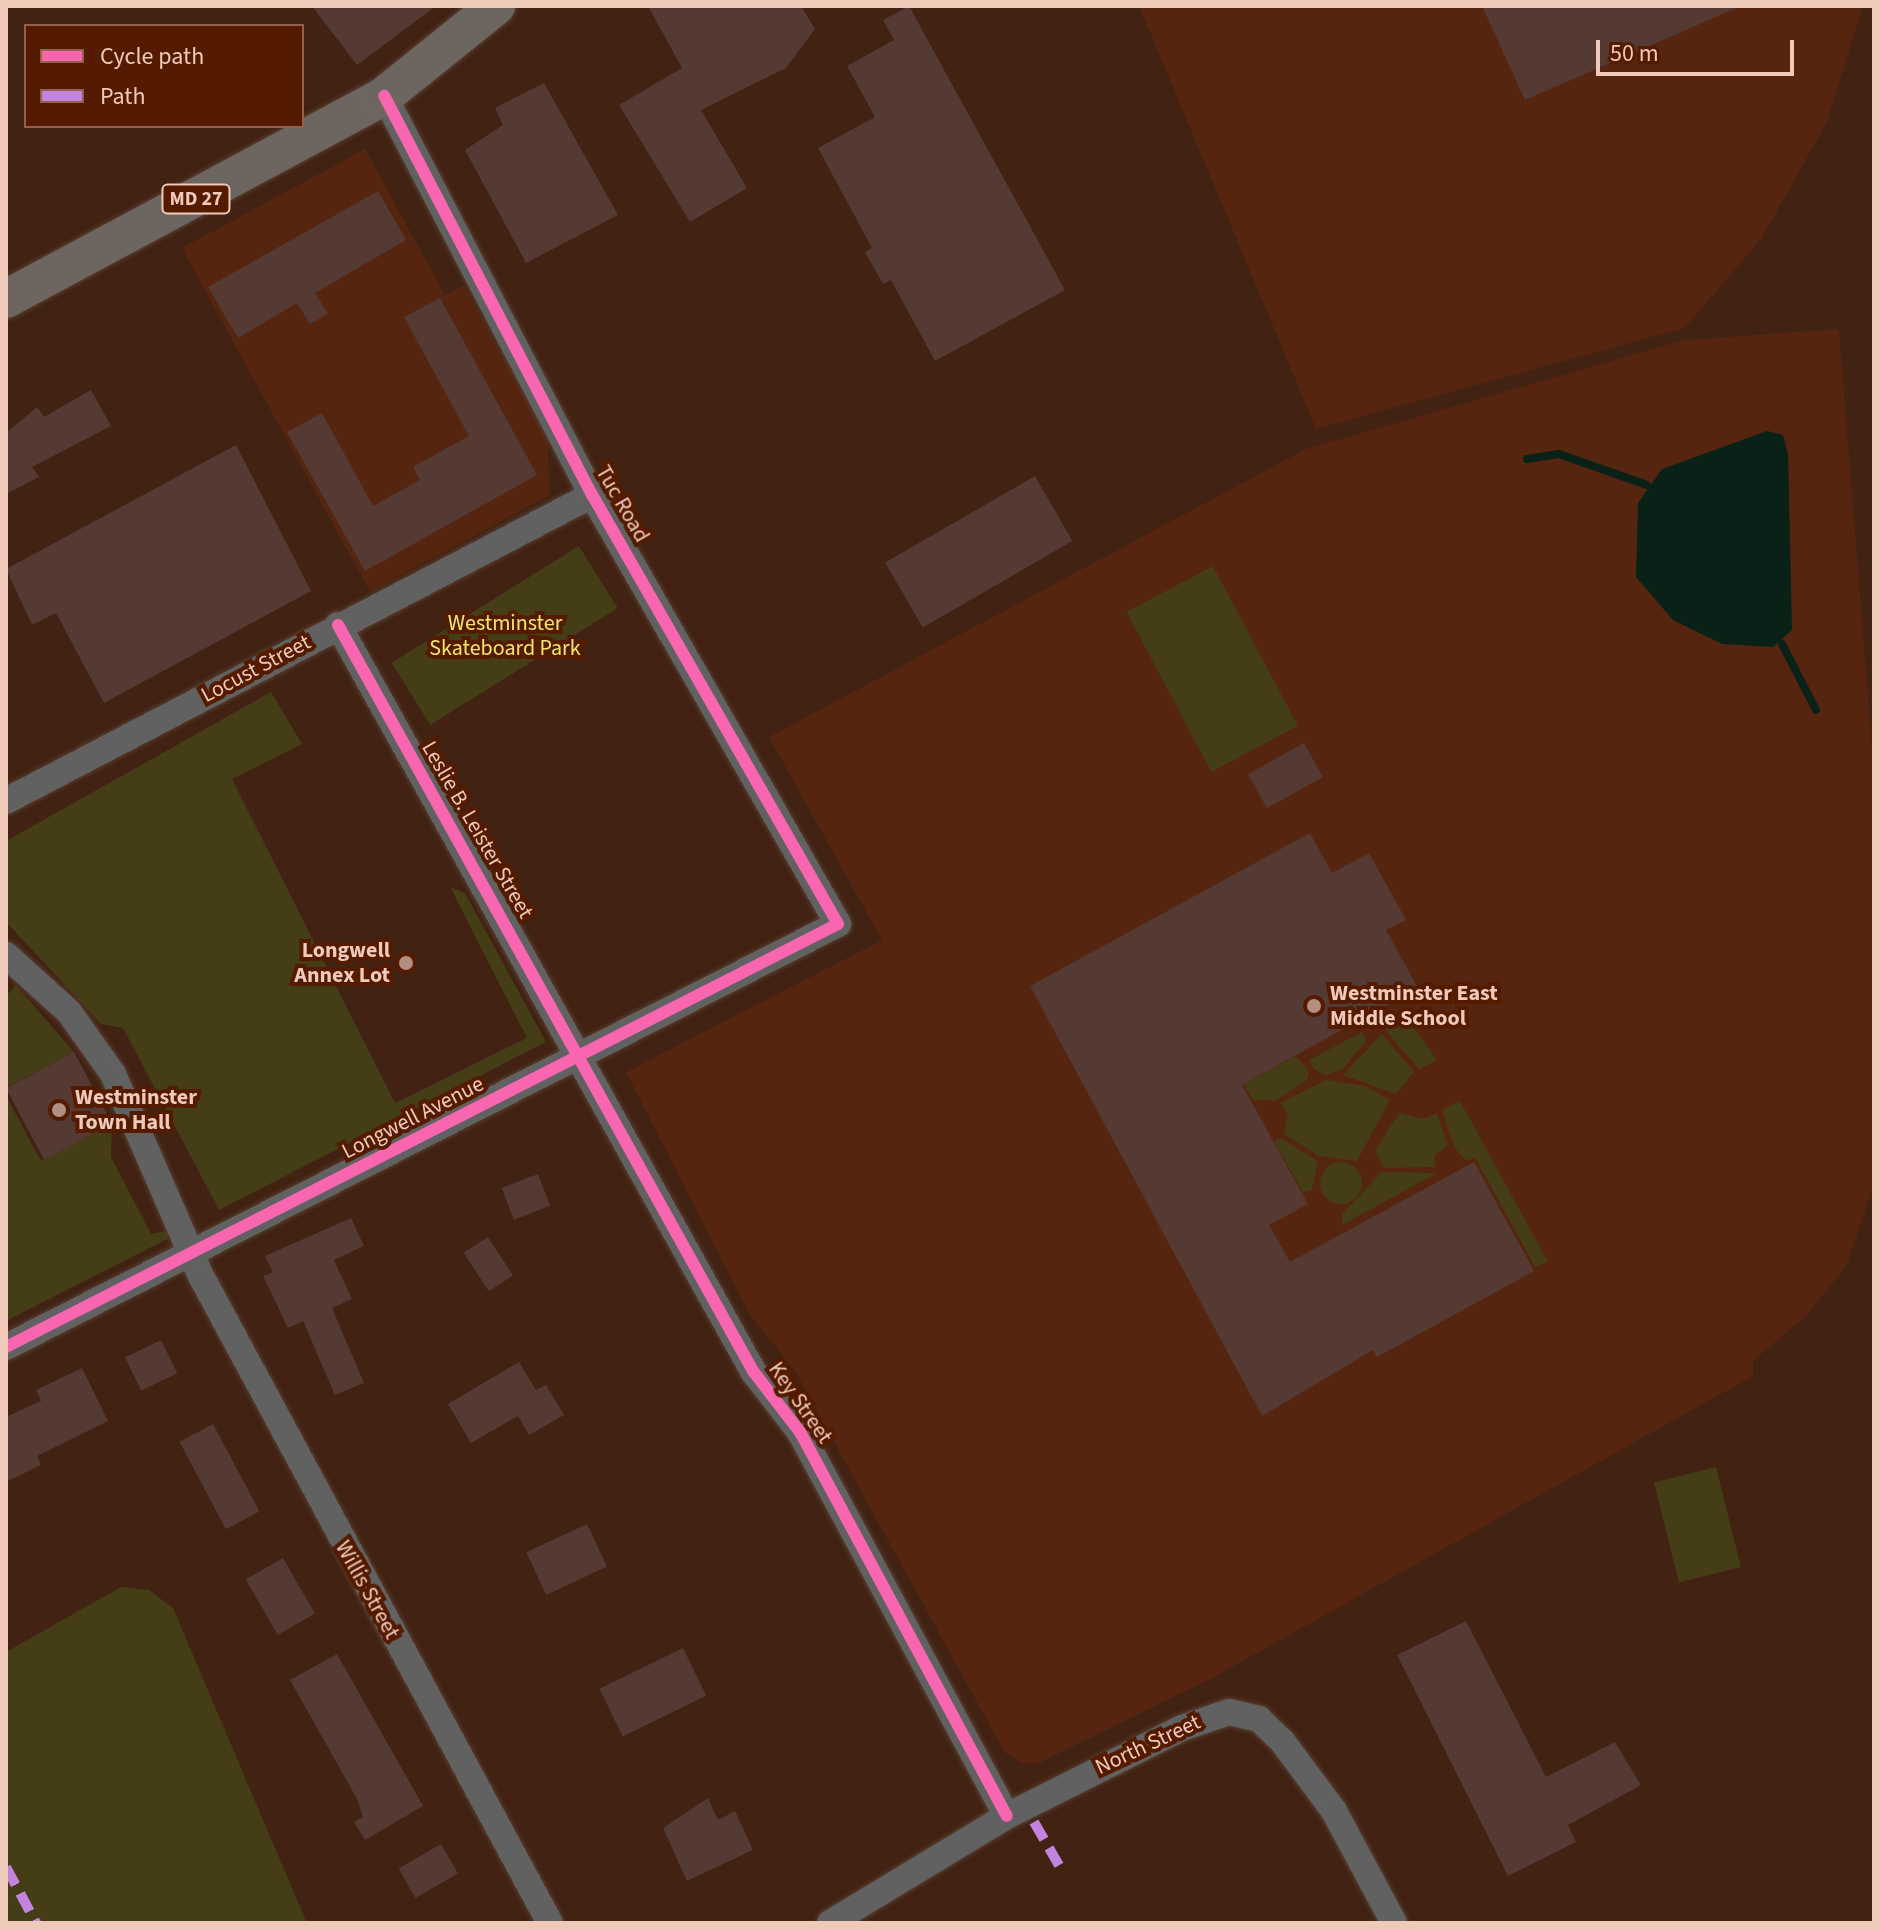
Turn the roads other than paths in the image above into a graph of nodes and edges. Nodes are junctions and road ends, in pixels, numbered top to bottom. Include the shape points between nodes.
1 (496, 6) edge
2 (384, 96) junction
3 (6, 299) edge
4 (592, 495) junction
5 (338, 625) junction
6 (6, 801) edge
7 (838, 924) joint
8 (6, 955) edge
9 (582, 1055) junction
10 (194, 1252) junction
11 (6, 1347) edge
12 (1007, 1816) junction
13 (550, 1923) edge
14 (830, 1923) edge
15 (1394, 1923) edge

1 - 2 highway, MD 27
2 - 3 highway, MD 27
2 - 4 street, Tuc Road
4 - 5 street, Locust Street
4 - 7 street, Tuc Road
5 - 6 street, Locust Street
5 - 9 street, Leslie B. Leister Street
7 - 9 street, Longwell Avenue
8 - 10 street, Willis Street via 69,1012 113,1074
9 - 10 street, Longwell Avenue
9 - 12 street, Key Street via 753,1371 800,1432
10 - 11 street, Longwell Avenue
10 - 13 street, Willis Street via 315,1496
12 - 14 street, North Street
12 - 15 street, North Street via 1182,1728 1229,1712 1250,1715 1274,1731 1334,1811

